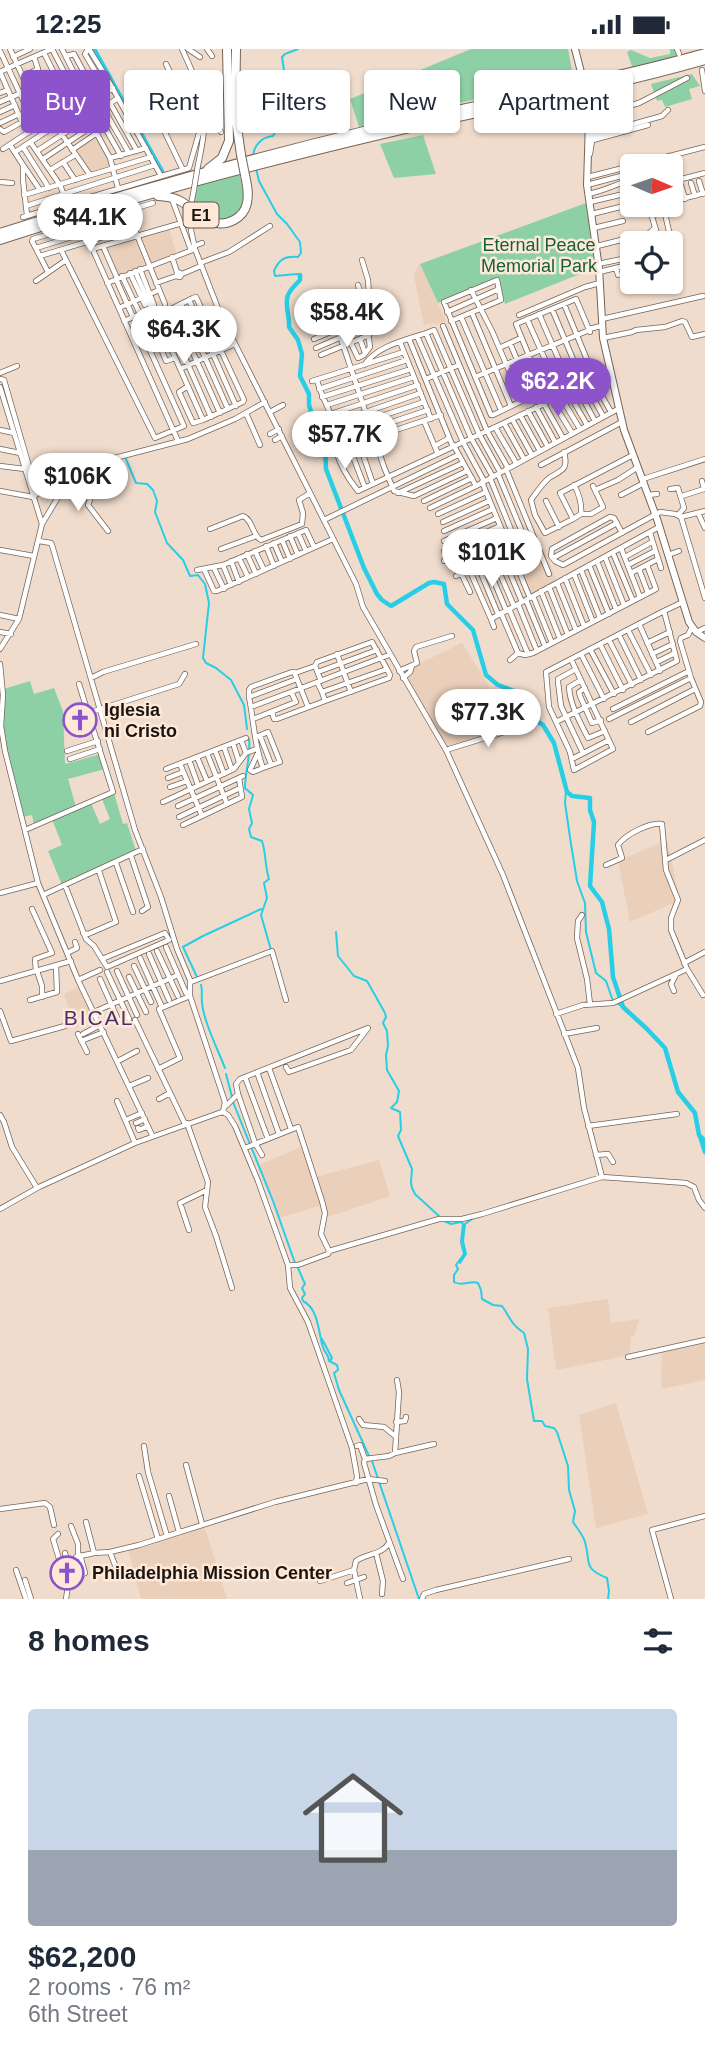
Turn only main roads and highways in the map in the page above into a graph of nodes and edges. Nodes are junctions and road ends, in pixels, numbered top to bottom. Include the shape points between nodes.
1 (236, 49) edge
2 (575, 49) edge
3 (228, 53) edge
4 (705, 53) edge
5 (705, 60) edge
6 (263, 160) junction
7 (243, 165) junction
8 (193, 176) junction
9 (141, 198) junction
10 (0, 233) edge
11 (0, 240) edge
12 (705, 638) edge

1 - 7 highway, E1 via 235,114
2 - 12 main road, bridge via 587,99 588,194 614,410 663,532 691,628
3 - 7 highway via 232,113
3 - 8 highway, E1 via 228,147 215,165
4 - 6 highway, E1 via 369,130
5 - 6 highway, E1 via 613,85
6 - 7 highway, E1
7 - 8 highway, E1
7 - 9 highway, E1
7 - 9 highway, E1 via 248,196 242,213 231,222 206,219 177,199
8 - 10 highway, E1
9 - 11 highway, E1

